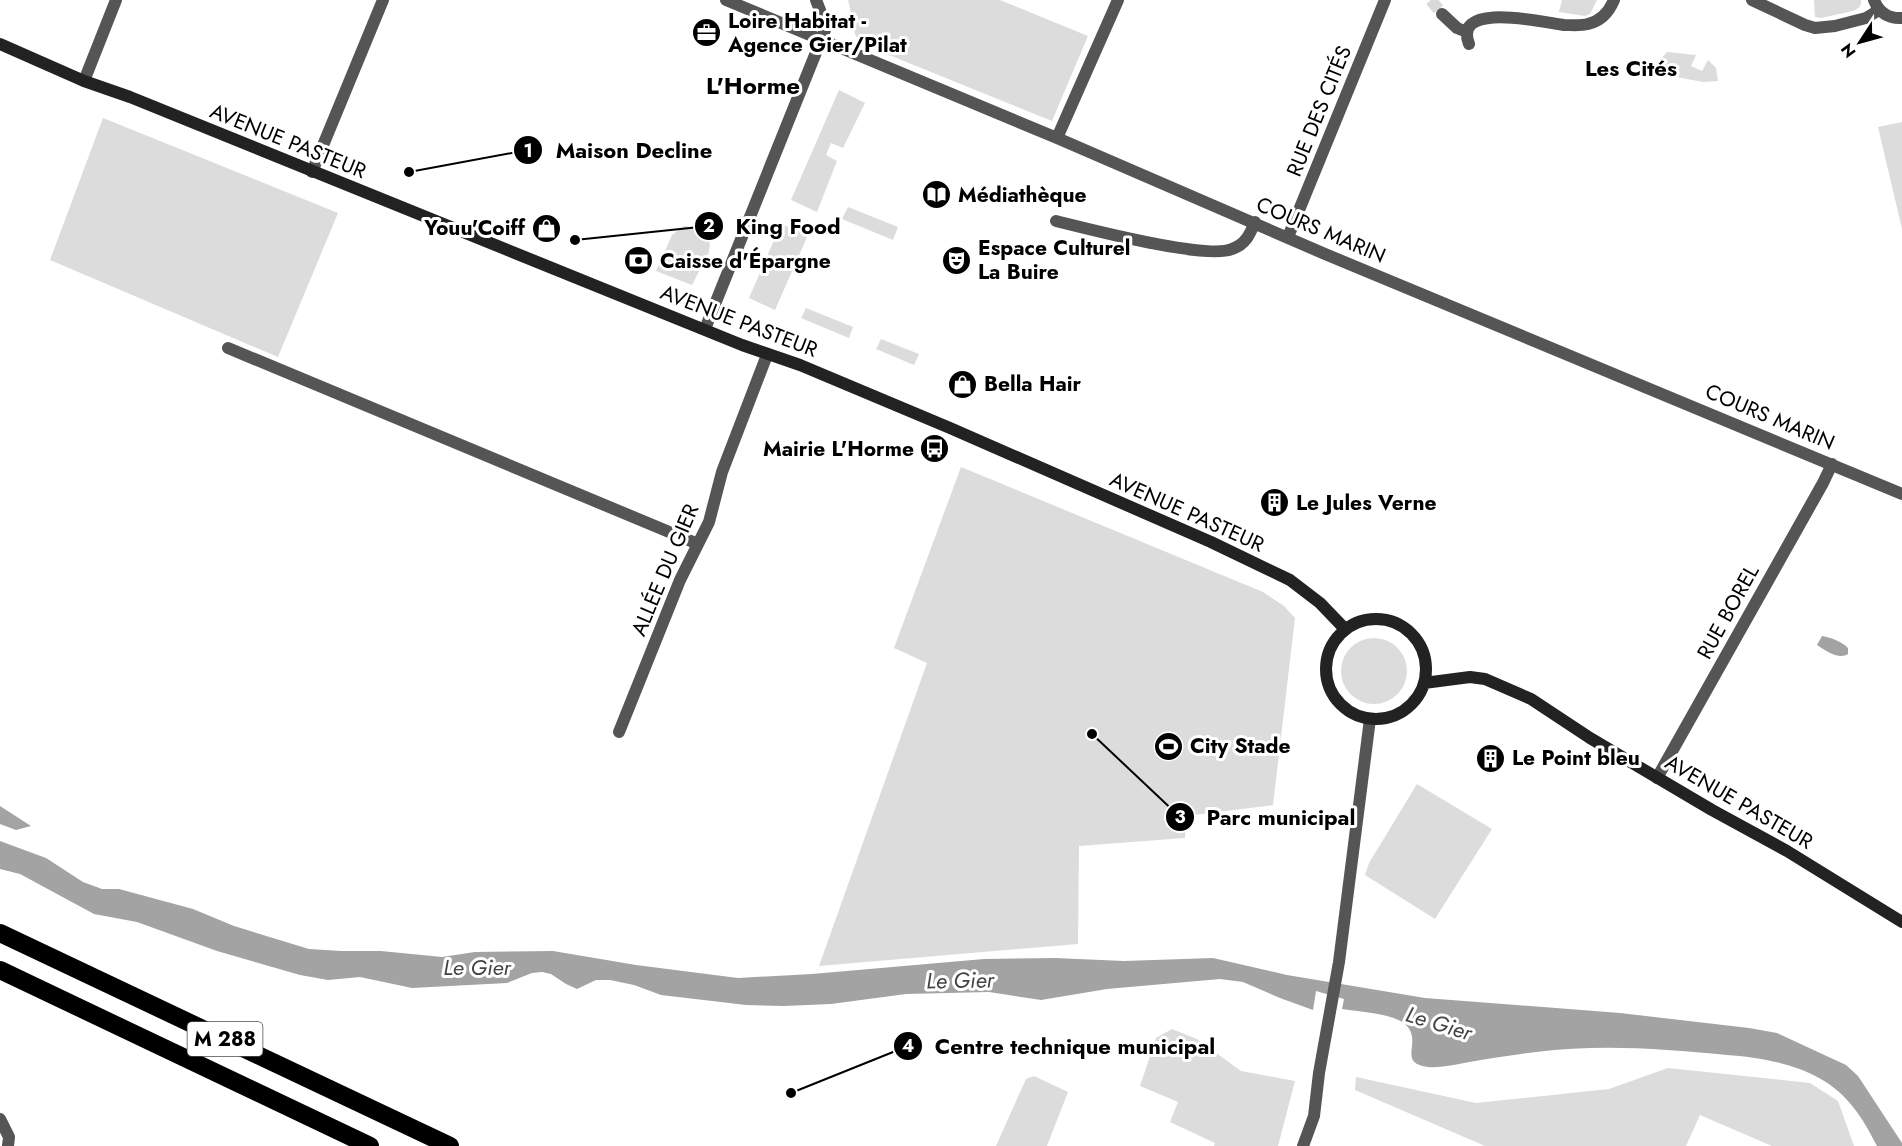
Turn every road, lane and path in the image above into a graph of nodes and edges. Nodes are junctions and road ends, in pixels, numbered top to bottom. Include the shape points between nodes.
1 (116, 0) edge
2 (383, 0) edge
3 (726, 0) edge
4 (816, 0) edge
5 (1118, 0) edge
6 (1385, 0) edge
7 (1614, 0) edge
8 (1752, 0) edge
9 (1877, 5) edge
10 (1442, 14) tunnel mouth
11 (1902, 18) edge
12 (821, 40) junction
13 (0, 44) edge
14 (84, 81) junction
15 (1057, 138) junction
16 (312, 172) junction
17 (1056, 221) dead end
18 (1255, 222) junction
19 (1288, 237) junction
20 (705, 329) junction
21 (228, 348) dead end
22 (767, 355) junction
23 (1832, 464) junction
24 (1902, 494) edge
25 (698, 544) junction
26 (1345, 629) junction
27 (1424, 683) junction
28 (1370, 719) junction
29 (619, 732) dead end
30 (1657, 778) junction
31 (1902, 922) edge
32 (0, 933) edge
33 (0, 970) edge
34 (0, 1119) edge
35 (8, 1146) edge
36 (370, 1146) edge
37 (450, 1146) edge
38 (1303, 1146) edge

1 - 14 street
2 - 16 street
3 - 12 street, COURS MARIN
4 - 12 street via 825,23
5 - 15 street
6 - 19 street, RUE DES CITÉS
7 - 10 street via 1606,14 1589,24 1564,25 1490,16 1474,23 1468,38
8 - 9 street via 1815,28 1866,18
9 - 11 street via 1892,18
12 - 15 street, COURS MARIN
12 - 20 street
13 - 14 main road, AVENUE PASTEUR
14 - 16 main road, AVENUE PASTEUR
15 - 18 street, COURS MARIN
16 - 20 main road, AVENUE PASTEUR
17 - 18 street via 1160,245 1219,252 1242,244
18 - 19 street, COURS MARIN
19 - 23 street, COURS MARIN
20 - 22 main road, AVENUE PASTEUR
21 - 25 street
22 - 25 street, ALLÉE DU GIER
22 - 26 main road, AVENUE PASTEUR via 950,428 1211,542 1290,580
23 - 24 street, COURS MARIN
23 - 30 street, RUE BOREL
25 - 29 street, ALLÉE DU GIER
26 - 27 main road via 1360,621 1376,619 1405,628 1423,652
26 - 28 main road via 1328,654 1329,686 1349,711
27 - 28 main road via 1407,708 1394,716
27 - 30 main road, AVENUE PASTEUR via 1470,677 1510,688
28 - 38 street via 1339,962 1314,1116
30 - 31 main road, AVENUE PASTEUR
32 - 37 highway, M 288
33 - 36 highway, M 288
34 - 35 street via 9,1137

